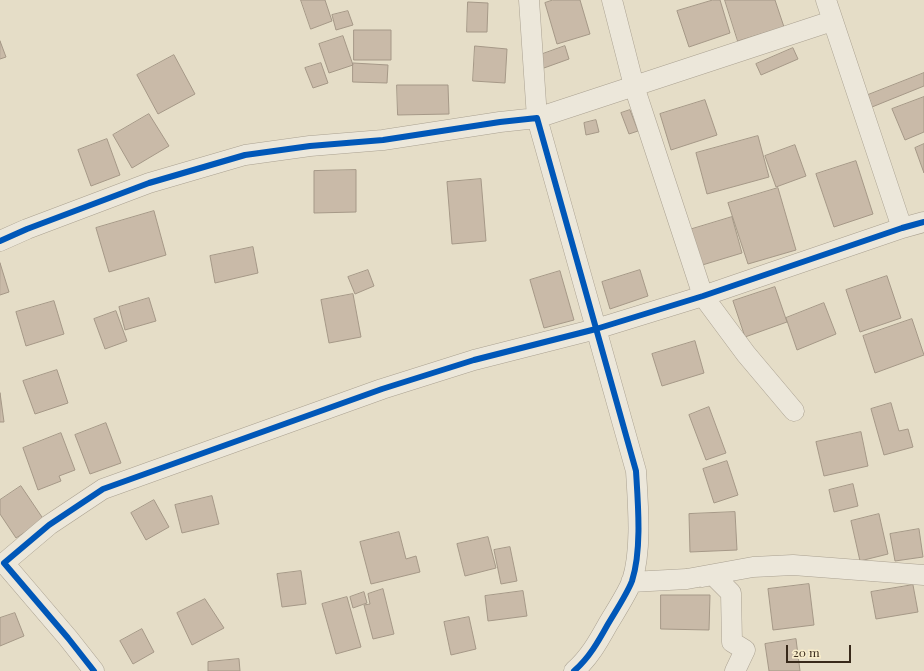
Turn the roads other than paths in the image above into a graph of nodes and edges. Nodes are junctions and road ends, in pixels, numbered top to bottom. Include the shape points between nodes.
1 (529, 0) edge
2 (612, 0) edge
3 (826, 0) edge
4 (832, 21) junction
5 (634, 86) junction
6 (537, 118) junction
7 (924, 222) edge
8 (902, 228) junction
9 (0, 241) edge
10 (702, 296) junction
11 (596, 329) junction
12 (794, 411) dead end
13 (2, 560) edge
14 (924, 575) edge
15 (687, 579) junction
16 (631, 582) junction
17 (94, 671) edge
18 (574, 671) edge
19 (735, 671) edge

1 - 6 street
2 - 5 street
3 - 4 street
4 - 5 street
4 - 8 street
5 - 6 street
5 - 10 street
6 - 9 street via 383,140 245,155 149,183
6 - 11 street
7 - 8 street
8 - 10 street
10 - 11 street
10 - 12 street
11 - 13 street via 474,360 389,387 103,489
11 - 16 street via 636,471 637,555
13 - 17 street
14 - 15 street via 793,565 753,567
15 - 16 street
15 - 19 street via 714,575 730,593 732,642 745,650
16 - 18 street via 594,650

